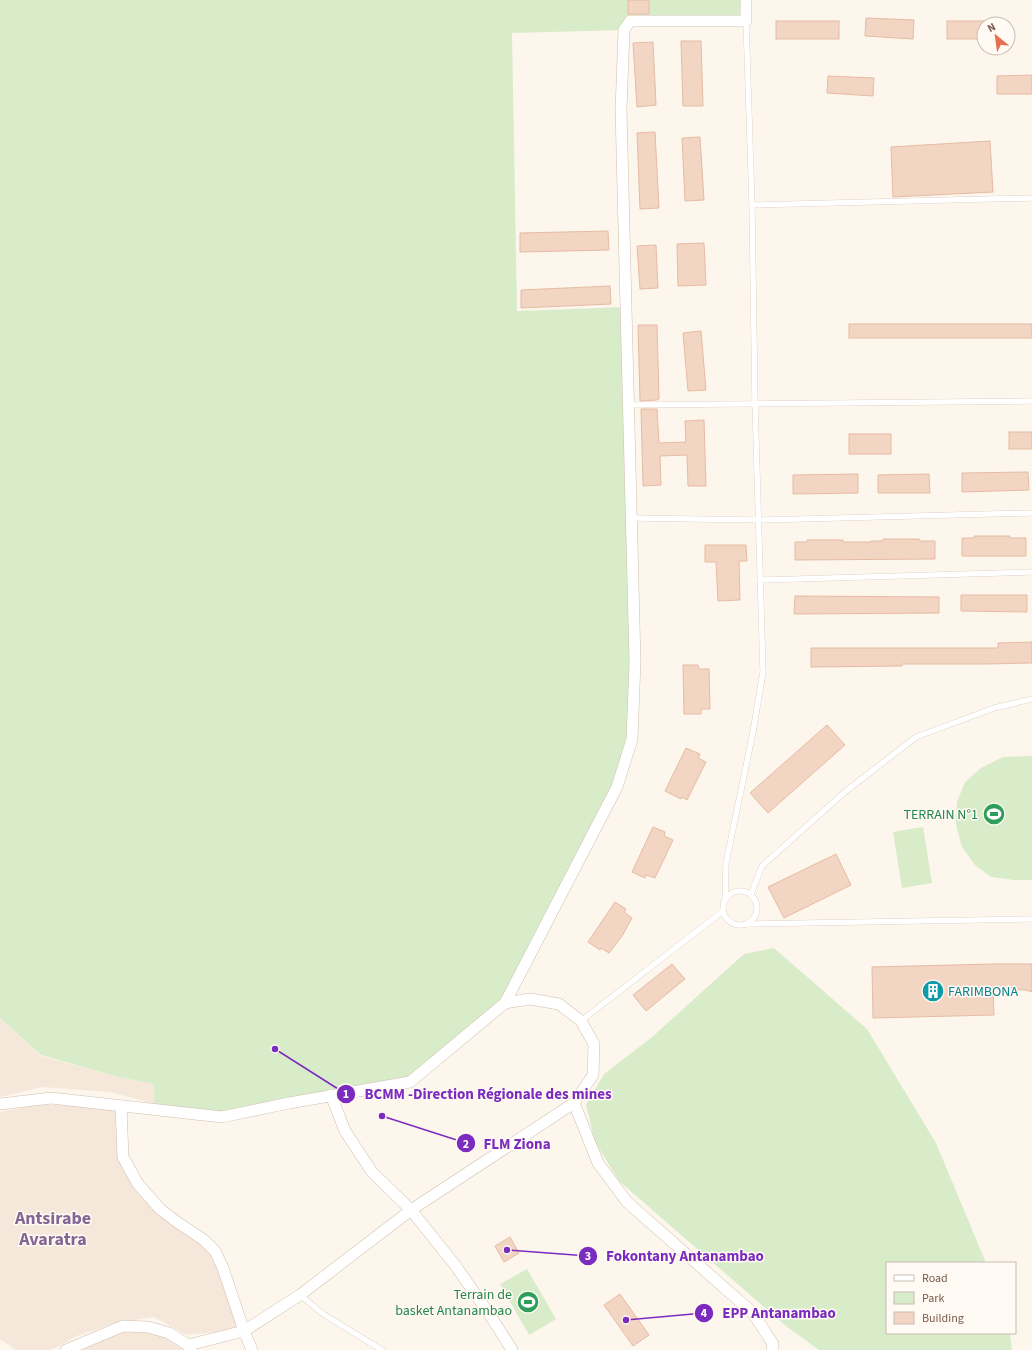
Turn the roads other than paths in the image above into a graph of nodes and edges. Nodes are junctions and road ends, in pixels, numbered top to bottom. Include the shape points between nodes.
1 (746, 0) edge
2 (746, 21) junction
3 (1032, 198) edge
4 (752, 205) junction
5 (1032, 401) edge
6 (755, 403) junction
7 (628, 405) junction
8 (1032, 513) edge
9 (631, 518) junction
10 (758, 520) junction
11 (1032, 572) edge
12 (760, 580) junction
13 (1032, 699) edge
14 (751, 894) junction
15 (725, 900) junction
16 (723, 911) junction
17 (1032, 919) edge
18 (748, 924) junction
19 (505, 1003) junction
20 (581, 1021) junction
21 (331, 1095) junction
22 (574, 1103) junction
23 (0, 1104) edge
24 (121, 1106) junction
25 (411, 1210) junction
26 (300, 1295) junction
27 (244, 1332) junction
28 (190, 1347) edge
29 (66, 1350) edge
30 (252, 1350) edge
31 (382, 1350) edge
32 (512, 1350) edge
33 (772, 1350) edge

1 - 2 street
2 - 4 lane
2 - 7 street via 630,21 624,30 621,110
3 - 4 lane
4 - 6 lane
5 - 6 lane
6 - 7 lane
6 - 10 lane
7 - 9 street
8 - 10 lane
9 - 10 lane
9 - 19 street via 635,662 632,739 617,787
10 - 12 lane
11 - 12 lane
12 - 15 lane via 763,672 726,864
13 - 14 lane via 994,708 916,737 846,791 762,866
14 - 15 lane via 734,892
14 - 18 lane via 758,910
15 - 16 lane
16 - 18 lane via 727,921 732,924
16 - 20 lane
17 - 18 lane
19 - 20 street via 530,999 560,1004
19 - 21 street via 410,1082
20 - 22 street via 594,1044 593,1075
21 - 24 street via 222,1117
21 - 25 street via 345,1131 372,1172
22 - 25 street
22 - 33 street via 598,1163 627,1202 753,1313 773,1344
23 - 24 street via 52,1098
24 - 27 street via 123,1157 138,1184 160,1209 204,1240 215,1251
25 - 26 street
25 - 32 street via 455,1265
26 - 27 street
26 - 31 lane via 323,1314
27 - 28 street
27 - 30 street
28 - 29 street via 169,1333 148,1327 123,1326

